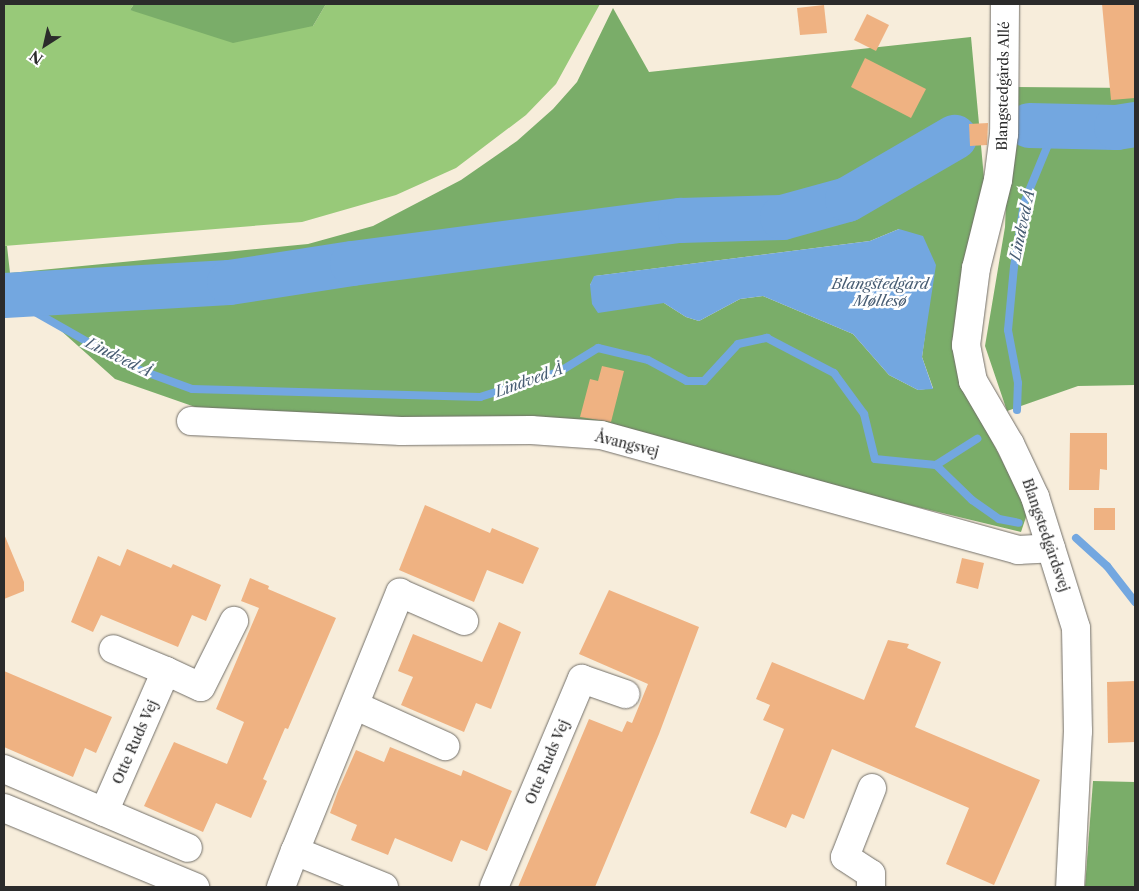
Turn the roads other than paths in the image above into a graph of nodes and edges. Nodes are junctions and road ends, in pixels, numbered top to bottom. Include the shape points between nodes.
1 (1005, 4) edge
2 (993, 198) joint
3 (191, 421) dead end
4 (1051, 548) junction
5 (234, 621) dead end
6 (464, 621) dead end
7 (113, 649) dead end
8 (166, 671) junction
9 (625, 694) dead end
10 (356, 706) junction
11 (445, 746) dead end
12 (4, 769) edge
13 (872, 788) dead end
14 (4, 808) edge
15 (104, 812) junction
16 (156, 835) junction
17 (188, 848) dead end
18 (295, 851) junction
19 (139, 878) edge
20 (195, 887) edge
21 (281, 887) edge
22 (384, 887) edge
23 (494, 887) edge
24 (871, 887) edge
25 (1070, 887) edge

1 - 2 street, Blangstedgårds Allé via 1004,134
2 - 4 street, Blangstedgårdsvej via 976,268 966,345 969,368 1035,497
3 - 4 street, Åvangsvej via 401,431 531,430 601,435 1018,550
4 - 25 street, Blangstedgårdsvej via 1076,628 1079,662
5 - 8 street via 201,686
6 - 10 street via 400,593
7 - 8 street
8 - 15 street, Otte Ruds Vej
9 - 23 street, Otte Ruds Vej via 582,680
10 - 11 street
10 - 18 street
12 - 15 street
13 - 24 street via 845,857 871,874
14 - 19 street
15 - 16 street
16 - 17 street
16 - 19 street
18 - 21 street
18 - 22 street
19 - 20 street

